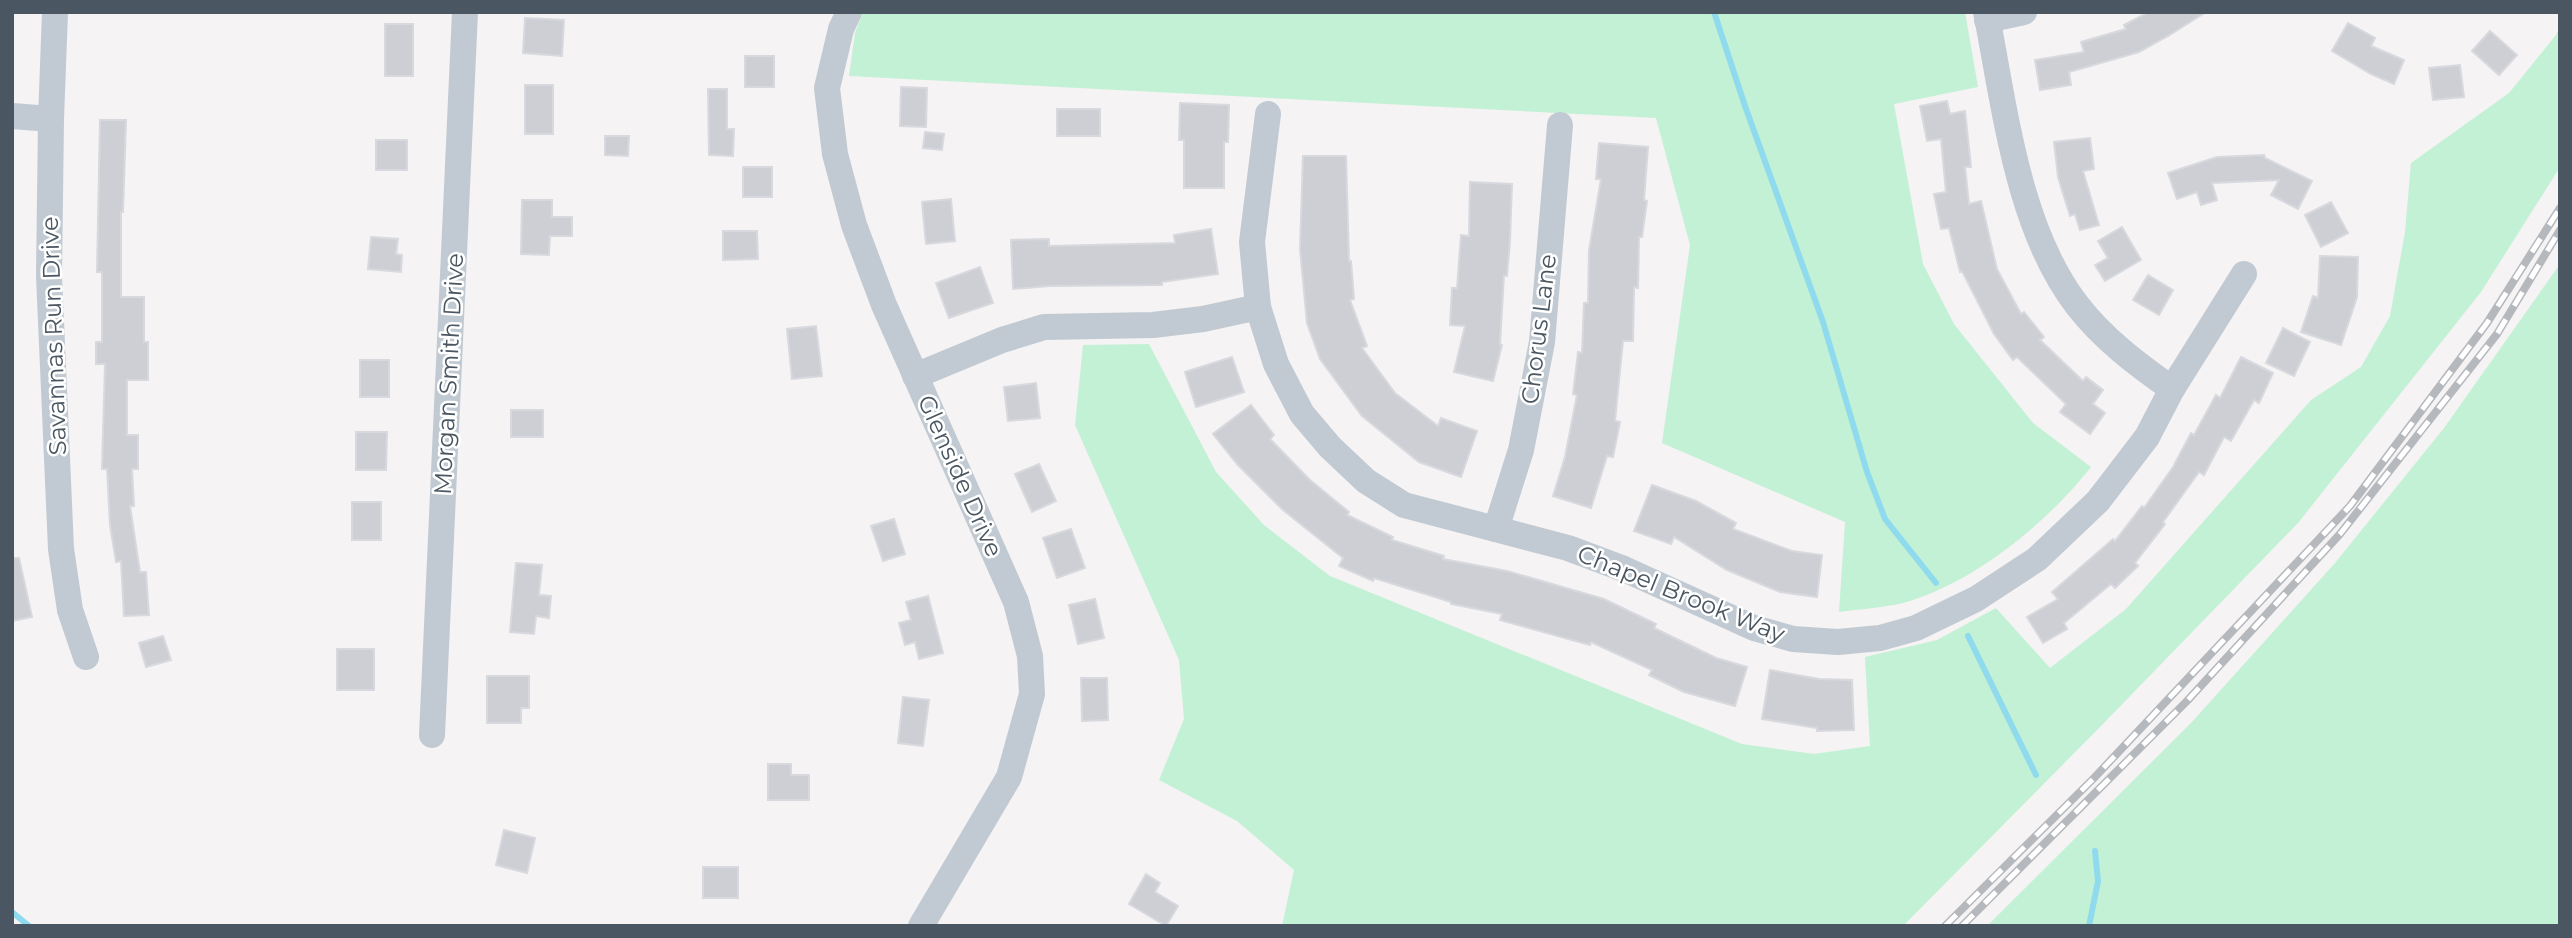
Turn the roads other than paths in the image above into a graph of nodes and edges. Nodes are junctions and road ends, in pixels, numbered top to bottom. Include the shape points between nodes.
1 (55, 12) edge
2 (465, 12) edge
3 (849, 12) edge
4 (2024, 12) edge
5 (1987, 16) edge
6 (1268, 114) dead end
7 (12, 116) edge
8 (51, 119) junction
9 (1560, 125) dead end
10 (2244, 274) dead end
11 (1258, 307) junction
12 (915, 376) junction
13 (2172, 389) junction
14 (1496, 529) junction
15 (86, 657) dead end
16 (432, 735) dead end
17 (921, 926) edge

1 - 8 street, Savannas Run Drive
2 - 16 street, Morgan Smith Drive
3 - 12 street, Glenside Drive via 827,88 835,154 854,225
4 - 5 street
5 - 13 street via 2021,182 2055,272 2102,334
6 - 11 street, Chapel Brook Way via 1252,242
7 - 8 street
8 - 15 street, Savannas Run Drive via 49,276 61,550 70,610
9 - 14 street, Chorus Lane via 1542,342 1521,450
10 - 13 street, Chapel Brook Way
11 - 12 street via 1153,325 1044,327
11 - 14 street, Chapel Brook Way via 1281,374 1302,414 1329,447 1366,481 1404,505
12 - 17 street, Glenside Drive via 1016,602 1030,656 1032,694 1009,777
13 - 14 street, Chapel Brook Way via 2147,437 2098,501 2037,559 1976,599 1916,628 1880,638 1838,642 1793,639 1754,628 1624,569

